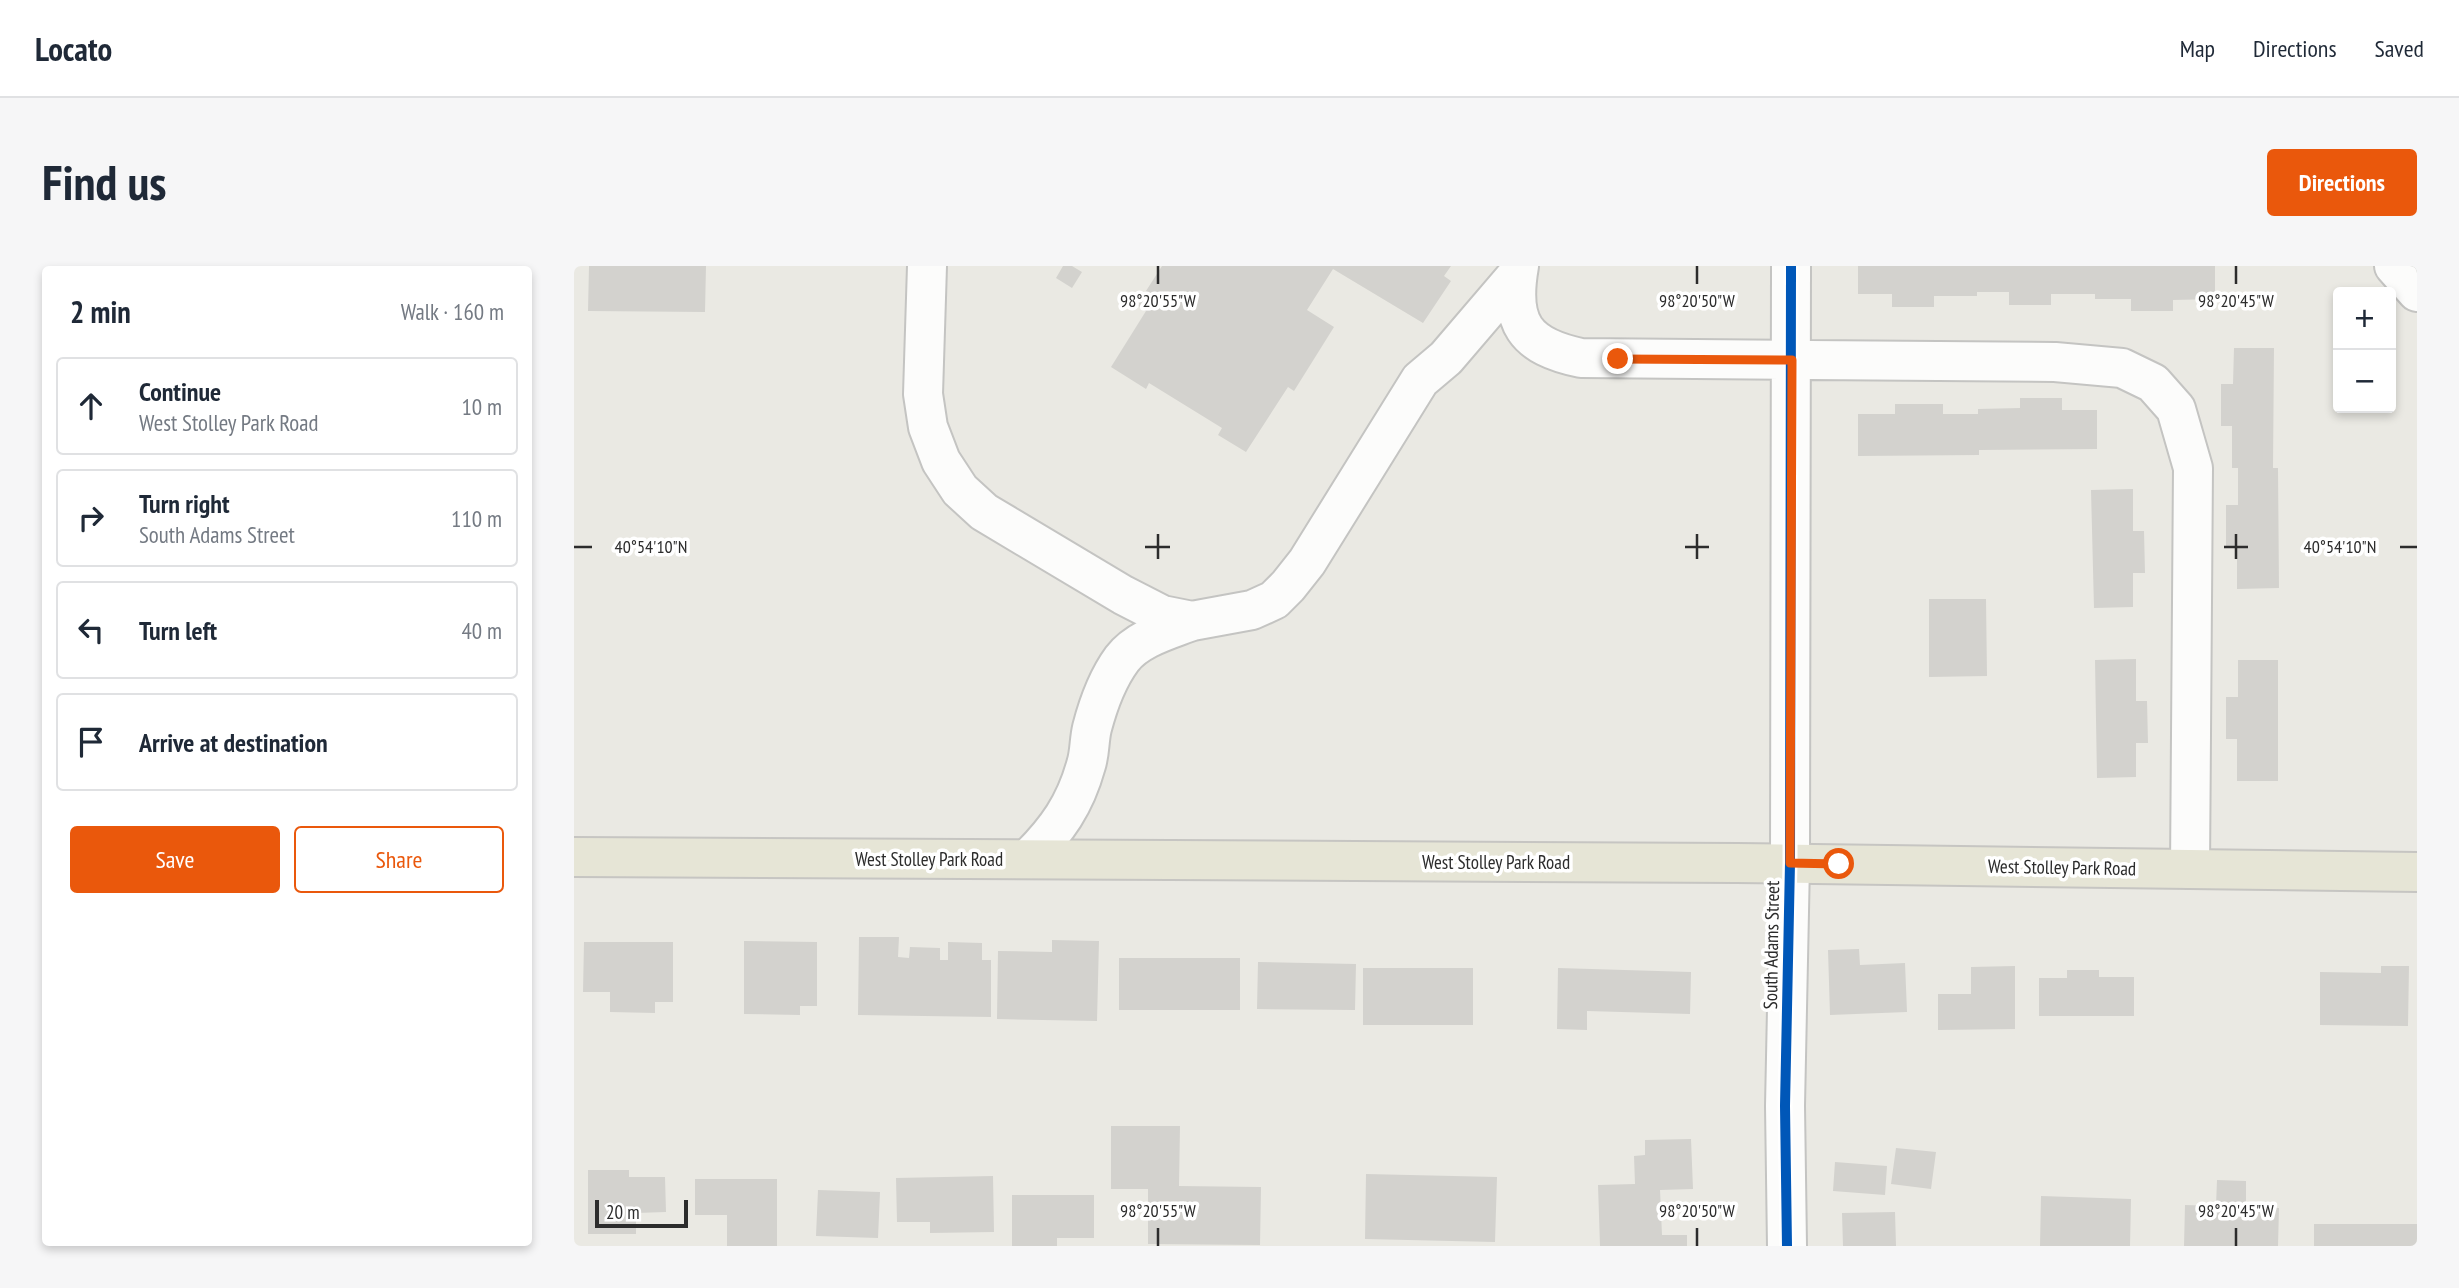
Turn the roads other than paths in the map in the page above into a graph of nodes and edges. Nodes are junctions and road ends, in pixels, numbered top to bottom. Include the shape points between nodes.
1 (927, 266) edge
2 (1791, 266) edge
3 (2394, 266) edge
4 (1518, 270) edge
5 (2417, 292) edge
6 (1792, 360) junction
7 (1192, 621) junction
8 (574, 857) edge
9 (1028, 859) junction
10 (1790, 863) junction
11 (2190, 869) junction
12 (2417, 872) edge
13 (1787, 1246) edge

1 - 7 street via 923,394 928,427 941,461 960,490 984,512 1123,595 1162,615
2 - 6 street, South Adams Street
3 - 5 street
4 - 6 street via 1514,298 1524,330 1562,354 1618,359
4 - 7 street via 1447,358 1420,380 1288,586 1274,600 1252,610
6 - 10 street, South Adams Street
6 - 11 street via 2055,362 2122,368 2153,383 2176,410 2193,468
7 - 9 street via 1153,636 1123,657 1107,685 1075,797 1054,833
8 - 9 main road, West Stolley Park Road
9 - 10 main road, West Stolley Park Road
10 - 11 main road, West Stolley Park Road
10 - 13 street, South Adams Street
11 - 12 main road, West Stolley Park Road

